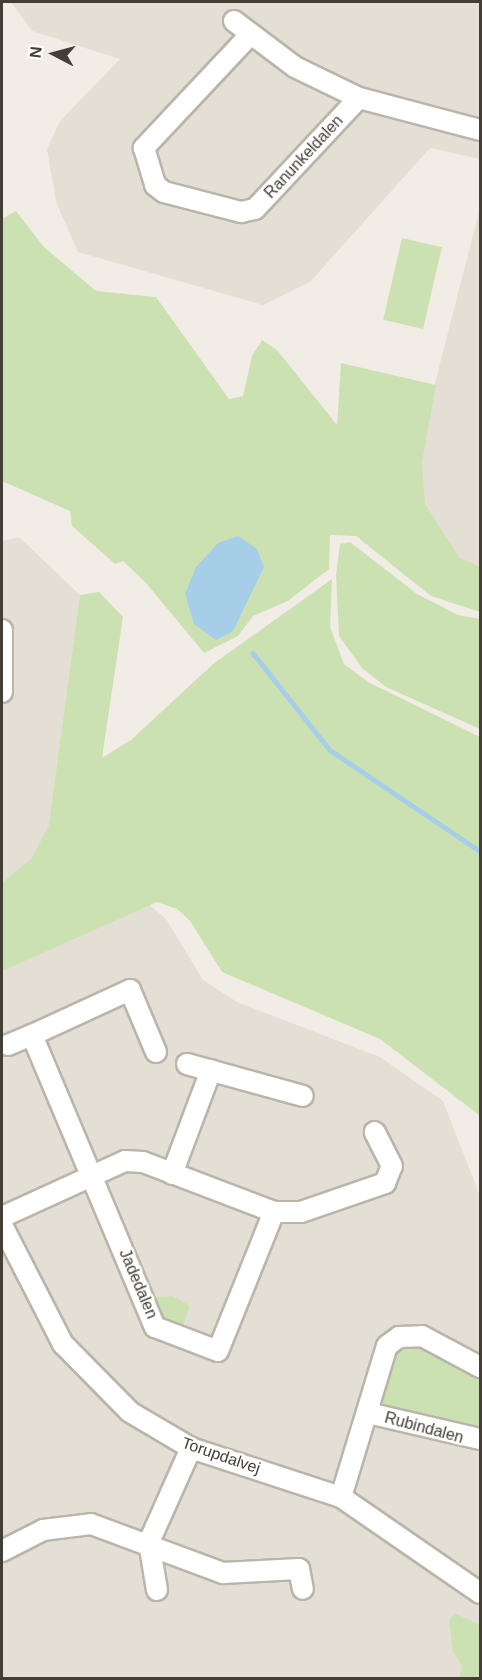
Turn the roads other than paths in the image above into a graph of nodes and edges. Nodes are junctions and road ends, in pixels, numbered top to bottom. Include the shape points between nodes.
1 (234, 21) dead end
2 (249, 36) junction
3 (359, 98) junction
4 (480, 130) edge
5 (2, 630) edge
6 (2, 692) edge
7 (32, 1035) junction
8 (8, 1045) dead end
9 (156, 1052) dead end
10 (187, 1064) dead end
11 (211, 1070) junction
12 (303, 1096) dead end
13 (375, 1132) dead end
14 (172, 1174) junction
15 (92, 1175) junction
16 (274, 1212) junction
17 (2, 1217) edge
18 (2, 1225) edge
19 (480, 1368) edge
20 (368, 1413) junction
21 (480, 1439) edge
22 (190, 1448) junction
23 (341, 1497) junction
24 (149, 1542) junction
25 (2, 1551) edge
26 (157, 1590) dead end
27 (303, 1590) dead end
28 (480, 1593) edge

1 - 2 street, Ranunkeldalen
2 - 3 street, Ranunkeldalen via 294,67
2 - 3 street, Ranunkeldalen via 144,148 155,185 164,192 241,212 255,209
3 - 4 street, Ranunkeldalen
5 - 6 street
7 - 8 street
7 - 9 street via 130,990
7 - 15 street, Jadedalen
10 - 11 street
11 - 12 street
11 - 14 street
13 - 16 street via 392,1166 385,1183 301,1212
14 - 15 street via 125,1161
14 - 16 street
15 - 16 street, Jadedalen via 156,1327 218,1351
15 - 17 street
18 - 22 street, Torupdalvej via 41,1309 86,1371 130,1412
19 - 20 street, Rubindalen via 422,1336 399,1337 387,1346
20 - 21 street, Rubindalen
20 - 23 street, Rubindalen
22 - 23 street, Torupdalvej
22 - 24 street
23 - 28 street, Torupdalvej
24 - 25 street via 104,1526 72,1523 43,1530
24 - 26 street
24 - 27 street via 223,1573 299,1569

